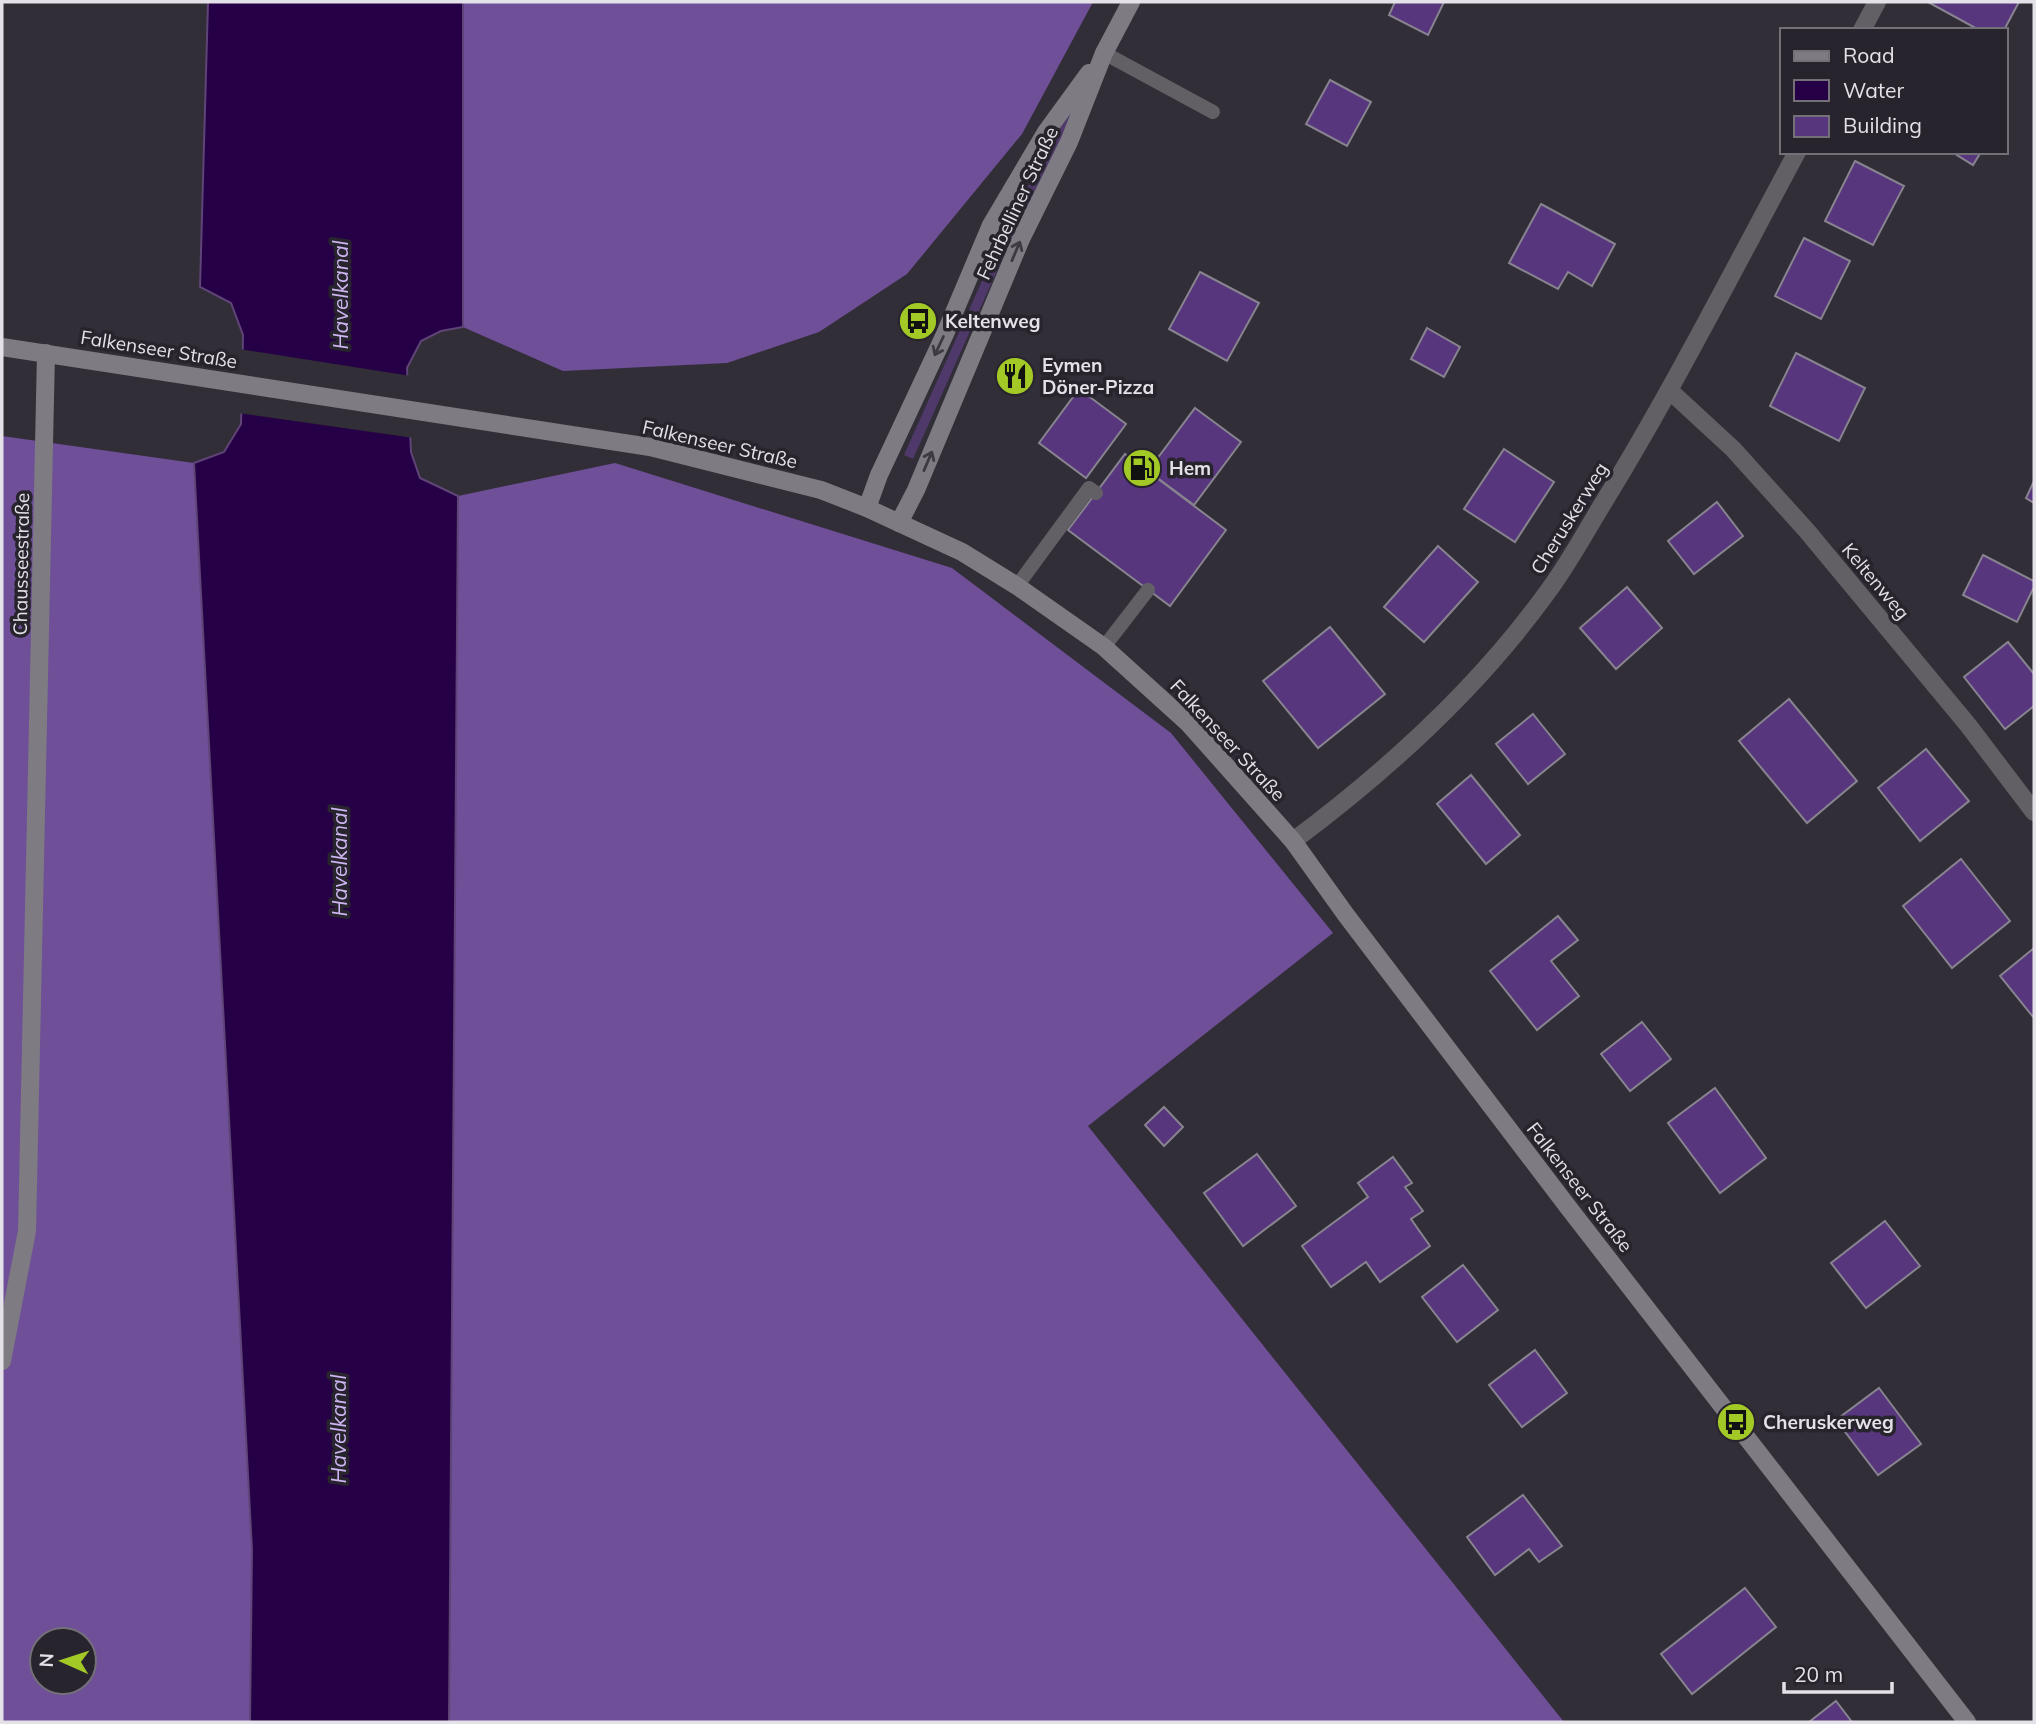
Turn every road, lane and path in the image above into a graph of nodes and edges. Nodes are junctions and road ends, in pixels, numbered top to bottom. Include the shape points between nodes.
1 (1131, 2) edge
2 (1877, 2) edge
3 (1863, 28) edge
4 (1104, 53) junction
5 (1213, 112) dead end
6 (1796, 154) edge
7 (2, 347) edge
8 (46, 353) junction
9 (1670, 390) junction
10 (1096, 493) dead end
11 (867, 508) junction
12 (899, 523) junction
13 (1017, 586) junction
14 (1148, 590) dead end
15 (1104, 647) junction
16 (2034, 812) edge
17 (1293, 841) junction
18 (2, 1362) edge
19 (1967, 1722) edge

1 - 4 main road, Fehrbelliner Straße
2 - 3 street
4 - 5 lane
4 -> 11 main road, Fehrbelliner Straße via 1046,132 991,225
12 -> 4 main road, Fehrbelliner Straße via 1021,240 1069,142
6 - 9 street, Cheruskerweg
7 - 8 main road, Falkenseer Straße
8 - 11 main road, Falkenseer Straße via 650,447 821,490
8 - 18 main road, Chausseestraße via 27,1231
9 - 16 street, Keltenweg via 1807,531
9 - 17 street, Cheruskerweg via 1547,593 1487,667 1419,737
10 - 13 lane via 1089,488
11 - 12 main road, Falkenseer Straße
12 - 13 main road, Falkenseer Straße via 962,552
13 - 15 main road, Falkenseer Straße
14 - 15 lane
15 - 17 main road, Falkenseer Straße via 1188,723
17 - 19 main road, Falkenseer Straße via 1568,1207

